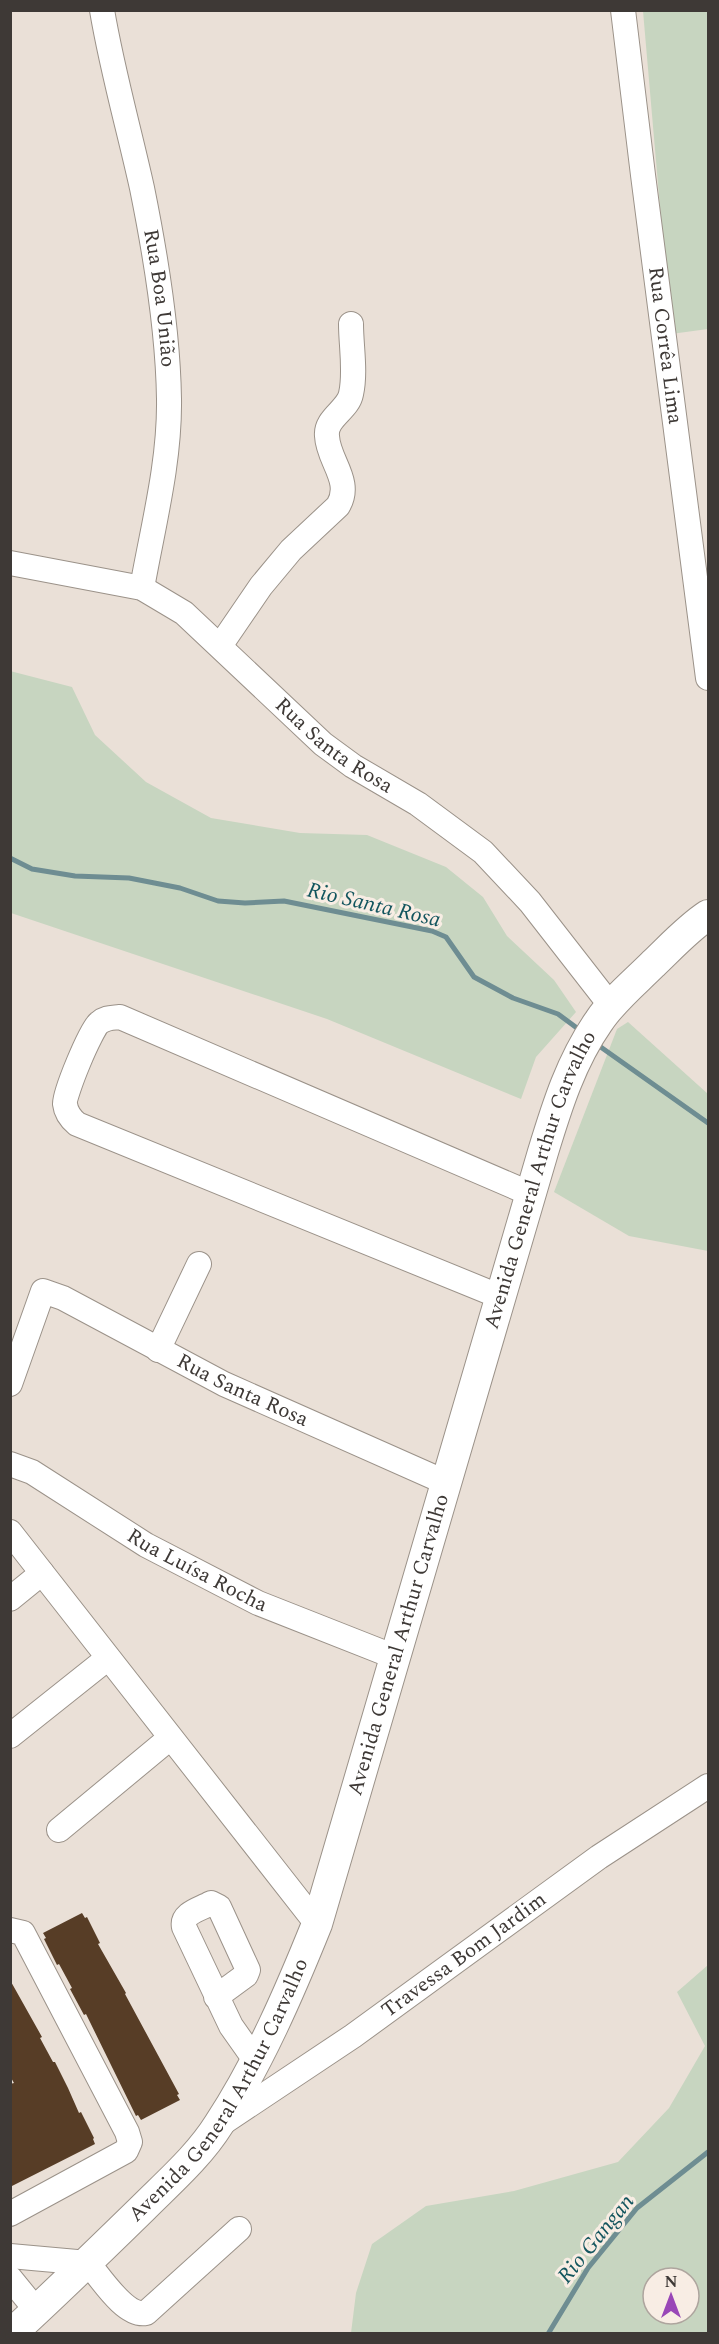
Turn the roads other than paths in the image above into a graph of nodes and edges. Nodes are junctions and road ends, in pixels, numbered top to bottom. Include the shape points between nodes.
1 (102, 10) edge
2 (623, 10) edge
3 (351, 324) dead end
4 (10, 563) edge
5 (142, 588) junction
6 (220, 646) junction
7 (708, 678) edge
8 (708, 915) edge
9 (605, 1013) junction
10 (531, 1194) junction
11 (199, 1264) dead end
12 (501, 1297) junction
13 (158, 1350) junction
14 (10, 1384) edge
15 (10, 1464) edge
16 (447, 1483) junction
17 (10, 1532) edge
18 (42, 1573) junction
19 (10, 1599) edge
20 (395, 1657) junction
21 (108, 1658) junction
22 (10, 1736) edge
23 (170, 1738) junction
24 (708, 1786) edge
25 (59, 1830) dead end
26 (316, 1924) junction
27 (10, 1930) edge
28 (216, 1997) dead end
29 (255, 2060) junction
30 (219, 2126) junction
31 (10, 2214) edge
32 (239, 2229) dead end
33 (10, 2256) edge
34 (88, 2263) junction
35 (10, 2278) edge
36 (36, 2310) junction
37 (11, 2334) edge

1 - 5 street, Rua Boa União via 156,260 167,364 168,432
2 - 7 street, Rua Corrêa Lima
3 - 6 street via 351,396 326,434 343,482 342,499 261,586
4 - 5 street, Rua Santa Rosa
5 - 6 street, Rua Santa Rosa via 184,613
6 - 9 street, Rua Santa Rosa via 323,744 418,804 483,852 530,902
8 - 9 main road, Avenida General Arthur Carvalho
9 - 10 main road, Avenida General Arthur Carvalho via 576,1058
10 - 12 main road, Avenida General Arthur Carvalho
10 - 12 street via 120,1017 105,1018 96,1025 66,1091 65,1105 77,1124
11 - 13 street
12 - 16 main road, Avenida General Arthur Carvalho
13 - 14 street, Rua Santa Rosa via 43,1291
13 - 16 street, Rua Santa Rosa via 224,1384
15 - 20 street, Rua Luísa Rocha via 32,1472 146,1545 258,1603
16 - 20 main road, Avenida General Arthur Carvalho
17 - 18 street
18 - 19 street
18 - 21 street
20 - 26 main road, Avenida General Arthur Carvalho
21 - 22 street
21 - 23 street
23 - 25 street
23 - 26 street
24 - 30 street, Travessa Bom Jardim via 599,1857 353,2036
26 - 29 main road, Avenida General Arthur Carvalho
27 - 31 street via 23,1933 130,2142 126,2151
28 - 29 street
29 - 30 main road, Avenida General Arthur Carvalho
30 - 34 main road, Avenida General Arthur Carvalho
32 - 34 street via 146,2313 126,2307
33 - 34 street
34 - 36 main road, Avenida General Arthur Carvalho
35 - 36 street
36 - 37 main road, Avenida General Arthur Carvalho

